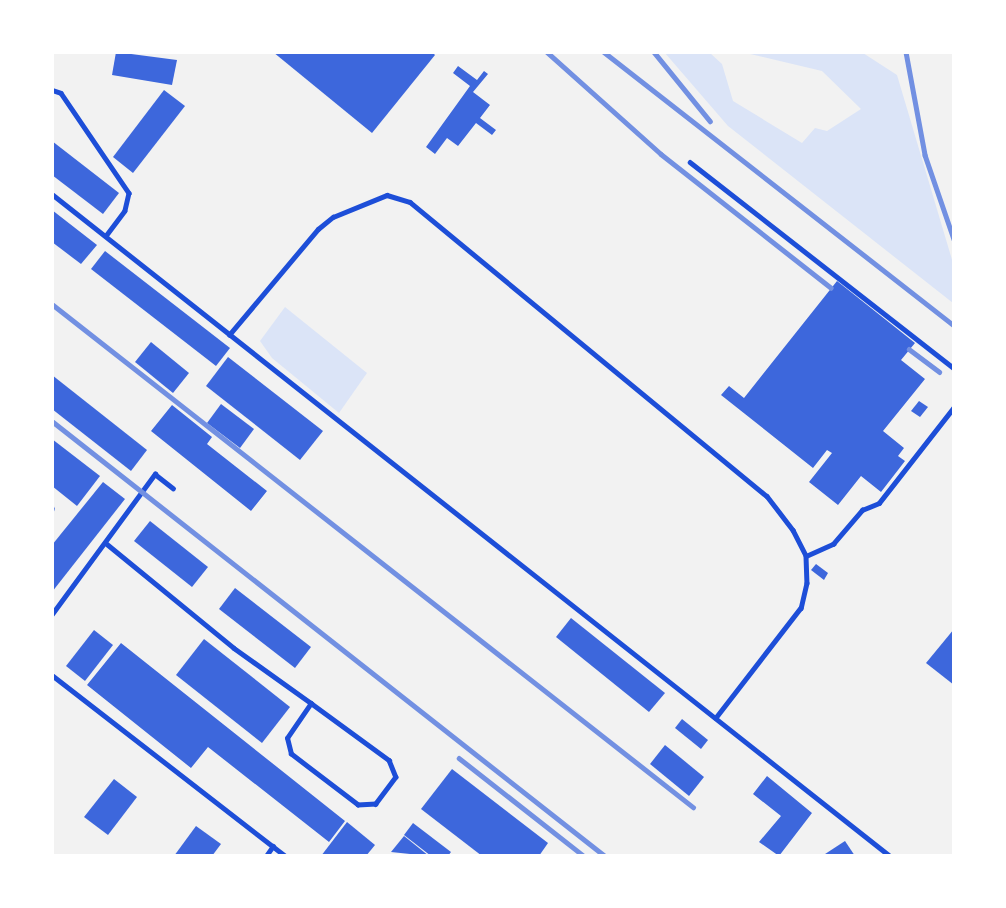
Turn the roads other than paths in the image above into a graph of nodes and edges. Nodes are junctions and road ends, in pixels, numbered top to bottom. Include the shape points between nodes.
1 (52, 90) edge
2 (690, 162) dead end
3 (52, 194) edge
4 (106, 236) junction
5 (229, 335) junction
6 (954, 368) edge
7 (954, 407) edge
8 (173, 488) dead end
9 (107, 544) junction
10 (806, 556) junction
11 (52, 614) edge
12 (52, 675) edge
13 (311, 703) junction
14 (716, 718) junction
15 (273, 846) junction
16 (265, 856) edge
17 (285, 856) edge
18 (890, 856) edge

1 - 4 lane via 61,93 129,193 125,211
2 - 6 lane
3 - 4 lane
4 - 5 lane
5 - 10 lane via 326,223 387,195 410,202 767,496
5 - 14 lane
7 - 10 lane via 880,503 862,510 833,544
8 - 9 lane via 155,474
9 - 11 lane
9 - 13 lane
10 - 14 lane via 801,608
12 - 15 lane
13 - 13 lane via 389,760 396,777 376,804 358,805 291,754 287,738
14 - 18 lane
15 - 16 lane
15 - 17 lane

